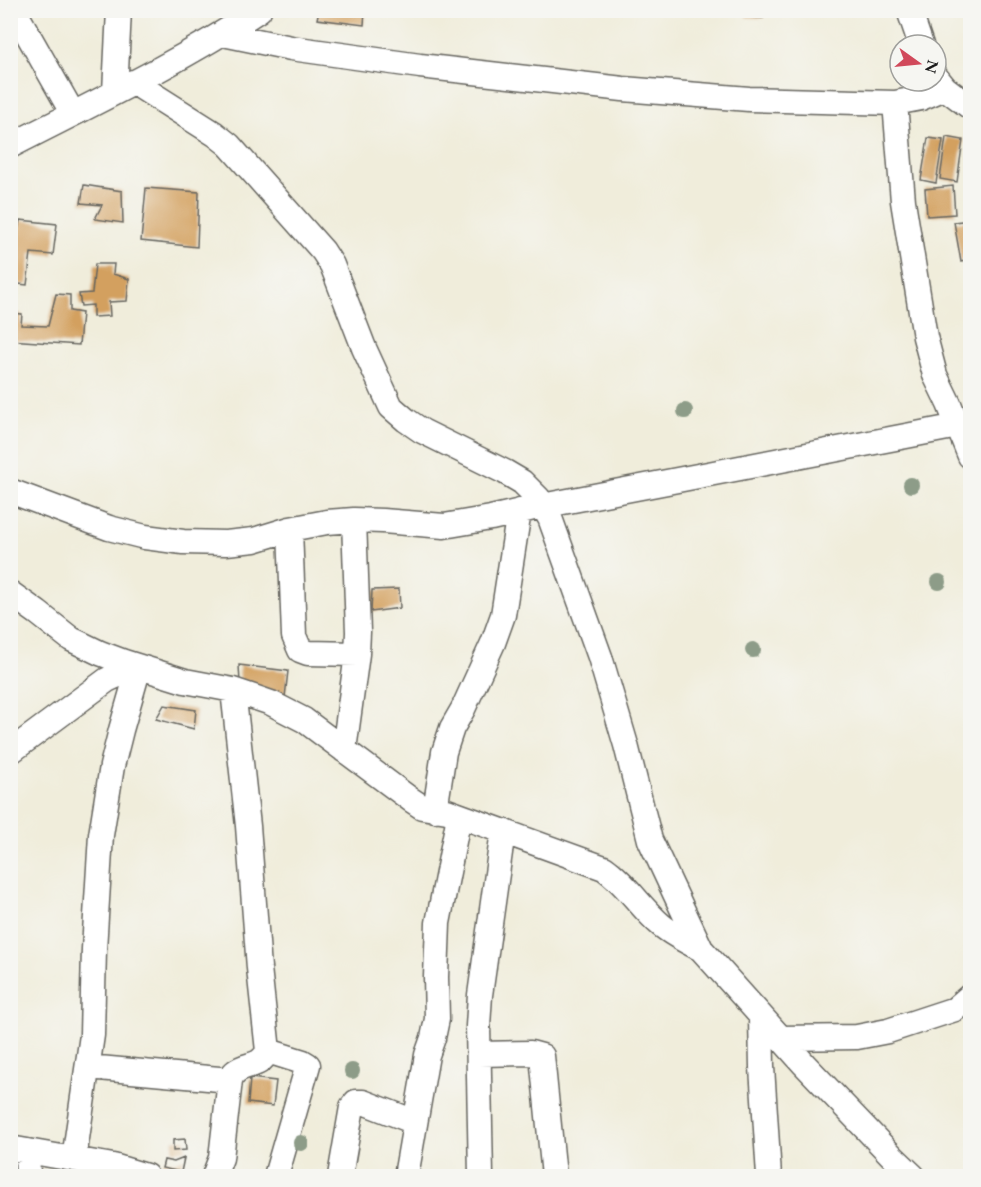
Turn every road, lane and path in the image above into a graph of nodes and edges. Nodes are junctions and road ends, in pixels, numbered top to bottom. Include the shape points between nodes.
1 (14, 10) edge
2 (119, 10) edge
3 (259, 10) edge
4 (909, 10) edge
5 (917, 33) edge
6 (223, 34) junction
7 (124, 87) junction
8 (948, 89) edge
9 (927, 93) edge
10 (896, 103) junction
11 (970, 107) edge
12 (73, 114) junction
13 (10, 146) edge
14 (964, 427) edge
15 (970, 456) edge
16 (10, 491) edge
17 (531, 509) junction
18 (354, 520) junction
19 (290, 529) junction
20 (10, 593) edge
21 (357, 654) junction
22 (138, 670) junction
23 (234, 690) junction
24 (344, 750) junction
25 (10, 752) edge
26 (435, 810) junction
27 (459, 816) junction
28 (503, 831) junction
29 (701, 950) junction
30 (970, 996) edge
31 (761, 1017) junction
32 (780, 1038) junction
33 (268, 1051) junction
34 (479, 1054) junction
35 (88, 1067) junction
36 (230, 1080) junction
37 (415, 1122) junction
38 (19, 1150) edge
39 (74, 1159) junction
40 (28, 1176) edge
41 (146, 1176) edge
42 (214, 1176) edge
43 (276, 1176) edge
44 (340, 1176) edge
45 (406, 1176) edge
46 (481, 1176) edge
47 (554, 1176) edge
48 (769, 1176) edge
49 (913, 1176) edge

1 - 12 street
2 - 7 street
3 - 6 street
4 - 5 street
6 - 7 street
6 - 10 street via 420,66 623,89 749,99
7 - 12 street
7 - 17 street via 229,145 324,251 391,407 422,430 522,482 538,498
8 - 11 street
9 - 10 street
10 - 14 street via 903,201 925,337 935,375
12 - 13 street
14 - 15 street
14 - 17 street
16 - 19 street via 109,528 145,537 226,543 254,540
17 - 18 street via 444,526
17 - 26 street via 493,644 444,752
17 - 29 street via 550,518 600,657 650,840
18 - 19 street
18 - 21 street
19 - 21 street via 294,636 300,650
20 - 22 street via 71,639
21 - 24 street
22 - 23 street
22 - 25 street via 107,680
22 - 35 street via 112,766 101,836
23 - 24 street via 304,720
23 - 33 street
24 - 26 street via 422,807
26 - 27 street
27 - 28 street
27 - 37 street via 438,924 437,1019
28 - 29 street via 604,868 659,924
28 - 34 street via 480,994
29 - 31 street
30 - 32 street via 955,1009 888,1031 857,1037
31 - 32 street
31 - 48 street
32 - 49 street
33 - 36 street via 265,1059 235,1072
33 - 43 street via 308,1065
34 - 46 street
34 - 47 street via 542,1056
35 - 36 street
35 - 39 street
36 - 42 street via 221,1158
37 - 44 street via 356,1102
37 - 45 street
38 - 39 street
38 - 40 street
39 - 41 street

